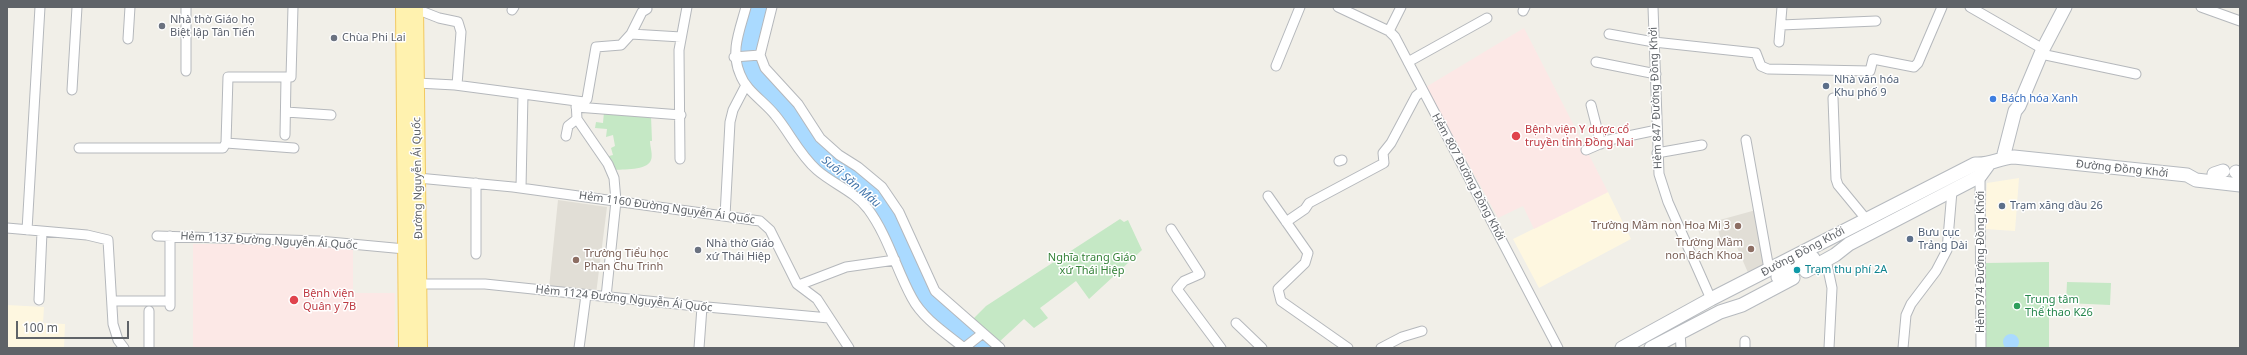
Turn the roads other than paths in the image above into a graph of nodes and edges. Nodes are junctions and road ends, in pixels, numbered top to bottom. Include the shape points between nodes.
1 (40, 7) edge
2 (77, 7) edge
3 (130, 7) edge
4 (186, 7) edge
5 (293, 7) edge
6 (687, 7) edge
7 (746, 7) edge
8 (772, 7) edge
9 (1300, 7) edge
10 (1338, 7) edge
11 (1402, 7) edge
12 (1653, 7) edge
13 (1782, 7) edge
14 (1942, 7) edge
15 (1970, 7) edge
16 (2065, 7) edge
17 (2202, 7) edge
18 (412, 8) edge
19 (647, 9) dead end
20 (1487, 18) dead end
21 (1876, 21) dead end
22 (2240, 21) edge
23 (1781, 25) junction
24 (1389, 31) junction
25 (631, 34) junction
26 (1609, 34) dead end
27 (681, 37) junction
28 (128, 39) dead end
29 (1654, 42) junction
30 (1779, 42) dead end
31 (2042, 52) junction
32 (760, 55) junction
33 (734, 57) junction
34 (1408, 62) junction
35 (1596, 62) dead end
36 (1276, 66) dead end
37 (186, 71) dead end
38 (1656, 74) junction
39 (2136, 74) dead end
40 (286, 78) junction
41 (417, 83) junction
42 (457, 85) junction
43 (746, 85) junction
44 (72, 90) dead end
45 (1422, 91) junction
46 (523, 94) junction
47 (1833, 98) dead end
48 (576, 104) junction
49 (1591, 104) dead end
50 (2019, 106) junction
51 (286, 112) junction
52 (331, 115) dead end
53 (681, 115) junction
54 (577, 119) junction
55 (1657, 130) junction
56 (286, 135) dead end
57 (566, 136) dead end
58 (2015, 138) dead end
59 (1746, 140) dead end
60 (226, 143) junction
61 (1601, 144) junction
62 (1702, 145) dead end
63 (79, 148) dead end
64 (294, 148) dead end
65 (1586, 150) dead end
66 (1657, 153) junction
67 (2003, 158) junction
68 (680, 159) dead end
69 (1981, 168) junction
70 (2187, 175) junction
71 (2231, 176) edge
72 (418, 178) junction
73 (476, 183) junction
74 (521, 188) junction
75 (1952, 191) junction
76 (1268, 196) dead end
77 (616, 201) junction
78 (724, 216) junction
79 (1866, 219) junction
80 (1286, 222) junction
81 (7, 228) edge
82 (1171, 229) dead end
83 (27, 230) junction
84 (42, 232) junction
85 (157, 236) dead end
86 (170, 236) junction
87 (1849, 244) junction
88 (405, 249) junction
89 (476, 254) dead end
90 (895, 260) junction
91 (1826, 260) junction
92 (1769, 269) junction
93 (419, 284) junction
94 (799, 285) junction
95 (586, 295) junction
96 (606, 297) junction
97 (1711, 299) junction
98 (39, 300) dead end
99 (113, 300) junction
100 (412, 300) junction
101 (702, 307) junction
102 (149, 311) dead end
103 (1720, 312) junction
104 (829, 318) junction
105 (1236, 323) dead end
106 (1422, 331) dead end
107 (1680, 332) junction
108 (983, 333) junction
109 (124, 348) edge
110 (149, 348) edge
111 (406, 348) edge
112 (420, 348) edge
113 (579, 348) edge
114 (699, 348) edge
115 (849, 348) edge
116 (964, 348) edge
117 (1000, 348) edge
118 (1221, 348) edge
119 (1262, 348) edge
120 (1348, 348) edge
121 (1381, 348) edge
122 (1558, 348) edge
123 (1622, 348) edge
124 (1651, 348) edge
125 (1681, 348) edge
126 (1829, 348) edge
127 (1903, 348) edge
128 (1981, 348) edge

1 - 83 street
2 - 44 street
3 - 28 street
4 - 37 street
5 - 40 street via 293,72 291,77
6 - 27 street
7 - 33 street via 735,44
8 - 32 street
9 - 36 street
10 - 24 street
11 - 24 street
12 - 29 street, Hẻm 847 Đường Đồng Khởi
13 - 23 street
14 - 29 street via 1914,67 1873,59 1870,71 1768,69 1761,66 1756,53
15 - 31 street
16 - 31 main road
17 - 22 street
18 - 41 main road, Đường Nguyễn Ái Quốc
18 - 42 street via 458,22 461,32
18 - 88 main road, Đường Nguyễn Ái Quốc
19 - 25 street via 642,12
20 - 34 street
21 - 23 street
23 - 30 street
24 - 34 street, Hẻm 807 Đường Đồng Khởi via 1395,36
25 - 27 street
25 - 48 street via 621,45 596,47 587,100
26 - 29 street
27 - 53 street
29 - 38 street, Hẻm 847 Đường Đồng Khởi
31 - 39 street
31 - 50 main road
32 - 33 street
32 - 108 street via 764,68 798,104 820,138 882,187 899,212 935,291
33 - 43 street
34 - 45 street, Hẻm 807 Đường Đồng Khởi
35 - 38 street
38 - 55 street, Hẻm 847 Đường Đồng Khởi
40 - 51 street
40 - 60 street via 228,77
41 - 42 street
41 - 72 main road, Đường Nguyễn Ái Quốc
42 - 46 street
43 - 78 street via 733,110 730,122
43 - 90 street via 776,116 806,159 854,195 868,209
45 - 80 street via 1416,96 1382,154 1384,163 1309,203 1305,209
45 - 122 street, Hẻm 807 Đường Đồng Khởi
46 - 48 street
46 - 74 street
47 - 79 street via 1836,179
48 - 53 street
48 - 54 street
49 - 61 street
50 - 58 main road
50 - 67 main road via 2015,111
51 - 52 street
51 - 56 street
53 - 68 street
54 - 57 street via 568,126
54 - 77 street via 612,173
55 - 61 street
55 - 66 street, Hẻm 847 Đường Đồng Khởi
59 - 92 street
60 - 63 street via 223,148
60 - 64 street
61 - 65 street
62 - 66 street
66 - 97 street, Hẻm 847 Đường Đồng Khởi via 1659,174 1668,202
67 - 69 main road, Đường Đồng Khởi
67 - 70 main road, Đường Đồng Khởi via 2014,157
69 - 75 main road, Đường Đồng Khởi
69 - 79 main road, Đường Đồng Khởi
69 - 128 street, Hẻm 974 Đường Đồng Khởi
70 - 71 main road, Đường Đồng Khởi via 2193,172
70 - 71 main road, Đường Đồng Khởi via 2196,180
72 - 73 street, Hẻm 1160 Đường Nguyễn Ái Quốc
72 - 93 main road, Đường Nguyễn Ái Quốc
73 - 74 street, Hẻm 1160 Đường Nguyễn Ái Quốc
73 - 89 street
74 - 77 street, Hẻm 1160 Đường Nguyễn Ái Quốc
75 - 87 main road, Đường Đồng Khởi
75 - 127 street via 1947,250 1906,315
76 - 80 street
77 - 78 street, Hẻm 1160 Đường Nguyễn Ái Quốc
77 - 96 street
78 - 94 street, Hẻm 1160 Đường Nguyễn Ái Quốc via 756,220 764,224 770,230
79 - 92 main road, Đường Đồng Khởi
80 - 120 street via 1306,248 1308,258 1278,289 1281,301
81 - 83 street
82 - 118 street via 1200,274 1184,281 1177,289
83 - 84 street
84 - 98 street
84 - 99 street via 87,235 108,240
85 - 86 street, Hẻm 1137 Đường Nguyễn Ái Quốc
86 - 88 street, Hẻm 1137 Đường Nguyễn Ái Quốc via 319,241
86 - 99 street via 170,303
87 - 91 main road, Đường Đồng Khởi
87 - 103 main road, Đường Đồng Khởi via 1832,248 1732,301
88 - 100 main road, Đường Nguyễn Ái Quốc
90 - 94 street via 842,268
90 - 116 street via 917,306
91 - 103 main road, Đường Đồng Khởi via 1790,283 1789,280 1742,305
91 - 126 street via 1832,288
92 - 97 main road, Đường Đồng Khởi
93 - 95 street, Hẻm 1124 Đường Nguyễn Ái Quốc via 485,284
93 - 100 main road, Đường Nguyễn Ái Quốc
94 - 104 street, Hẻm 1160 Đường Nguyễn Ái Quốc via 815,297
95 - 96 street, Hẻm 1124 Đường Nguyễn Ái Quốc
95 - 113 street
96 - 101 street, Hẻm 1124 Đường Nguyễn Ái Quốc
97 - 123 main road, Đường Đồng Khởi
99 - 109 street via 115,332
100 - 111 main road, Đường Nguyễn Ái Quốc
100 - 112 main road, Đường Nguyễn Ái Quốc
101 - 104 street, Hẻm 1124 Đường Nguyễn Ái Quốc
101 - 114 street
102 - 110 street
103 - 107 main road, Đường Đồng Khởi
104 - 115 street, Hẻm 1160 Đường Nguyễn Ái Quốc
105 - 119 street
106 - 121 street via 1402,337
107 - 124 main road, Đường Đồng Khởi
107 - 125 street
108 - 116 street
108 - 117 street

